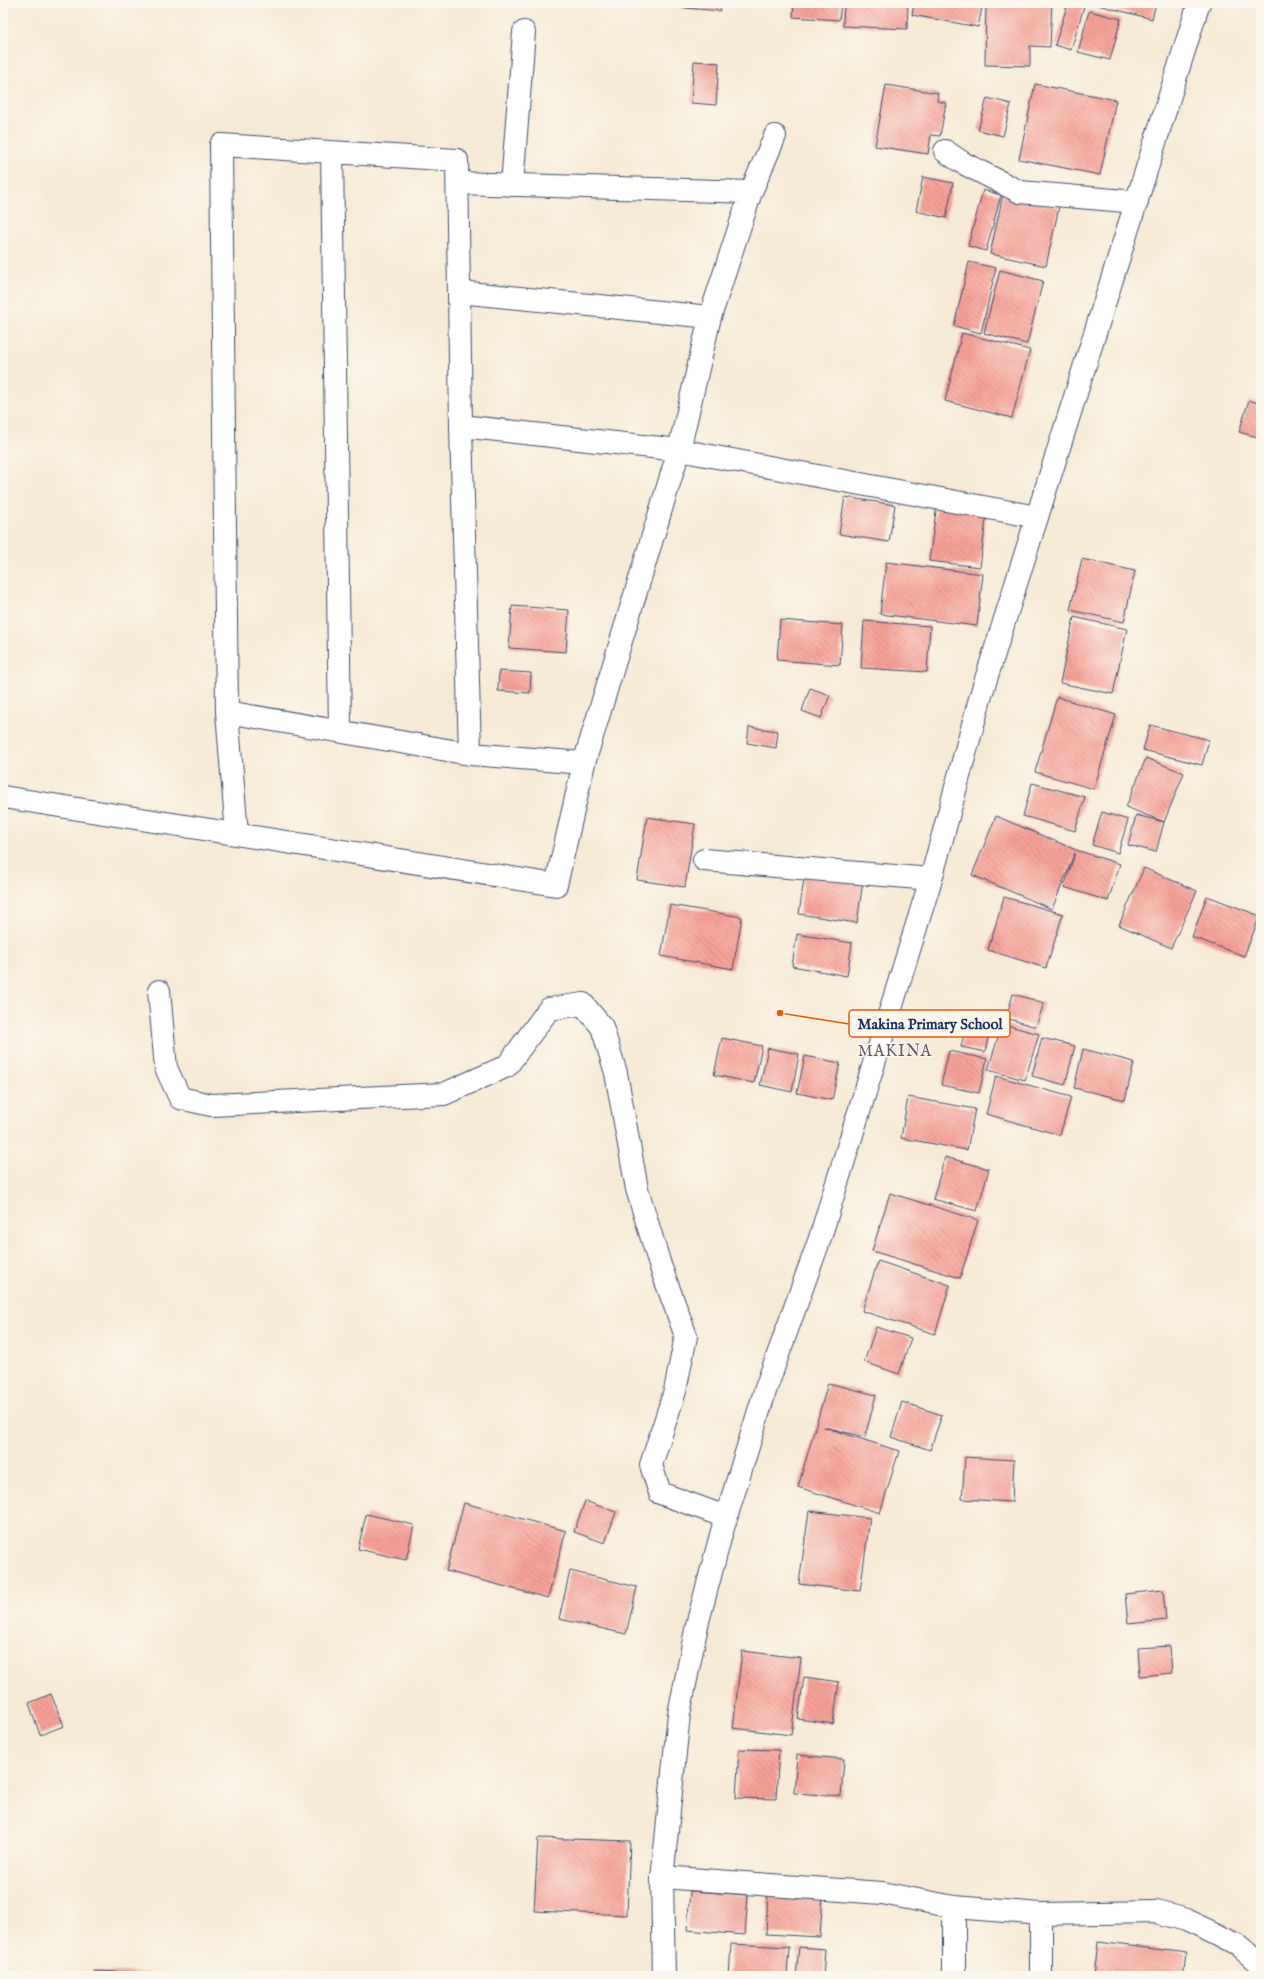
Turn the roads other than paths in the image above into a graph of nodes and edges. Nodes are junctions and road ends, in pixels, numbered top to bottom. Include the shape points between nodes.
1 (1199, 3) edge
2 (524, 32) dead end
3 (775, 136) dead end
4 (945, 151) dead end
5 (332, 152) junction
6 (458, 184) junction
7 (512, 185) junction
8 (751, 192) junction
9 (1137, 202) junction
10 (459, 292) junction
11 (710, 317) junction
12 (461, 426) junction
13 (679, 450) junction
14 (1037, 517) junction
15 (227, 712) junction
16 (340, 731) junction
17 (470, 754) junction
18 (584, 763) junction
19 (3, 797) edge
20 (237, 834) junction
21 (704, 860) dead end
22 (931, 878) junction
23 (159, 991) dead end
24 (726, 1517) junction
25 (662, 1877) junction
26 (954, 1907) junction
27 (1041, 1914) junction
28 (1261, 1966) edge
29 (664, 1976) edge
30 (954, 1976) edge
31 (1041, 1976) edge

1 - 9 main road
2 - 7 main road
3 - 8 main road
4 - 9 main road via 963,164 1020,192
5 - 6 main road via 457,160
5 - 15 main road via 220,145
5 - 16 main road
6 - 7 main road
6 - 10 main road
7 - 8 main road
8 - 11 main road
9 - 14 main road
10 - 11 main road
10 - 12 main road
11 - 13 main road
12 - 13 main road
12 - 17 main road
13 - 14 main road
13 - 18 main road
14 - 22 main road via 981,695
15 - 16 main road
15 - 20 main road
16 - 17 main road
17 - 18 main road
18 - 20 main road via 556,885
19 - 20 main road
21 - 22 main road
22 - 24 main road via 819,1241 766,1388
23 - 24 main road via 166,1068 180,1098 211,1105 444,1094 507,1066 549,1009 583,1004 602,1027 616,1073 637,1189 660,1265 686,1336 675,1391 651,1465 660,1493
24 - 25 main road via 697,1626 679,1714
25 - 26 main road via 882,1893
25 - 29 main road
26 - 27 main road
26 - 30 main road
27 - 28 main road via 1156,1912 1186,1920 1214,1933 1239,1946
27 - 31 main road

